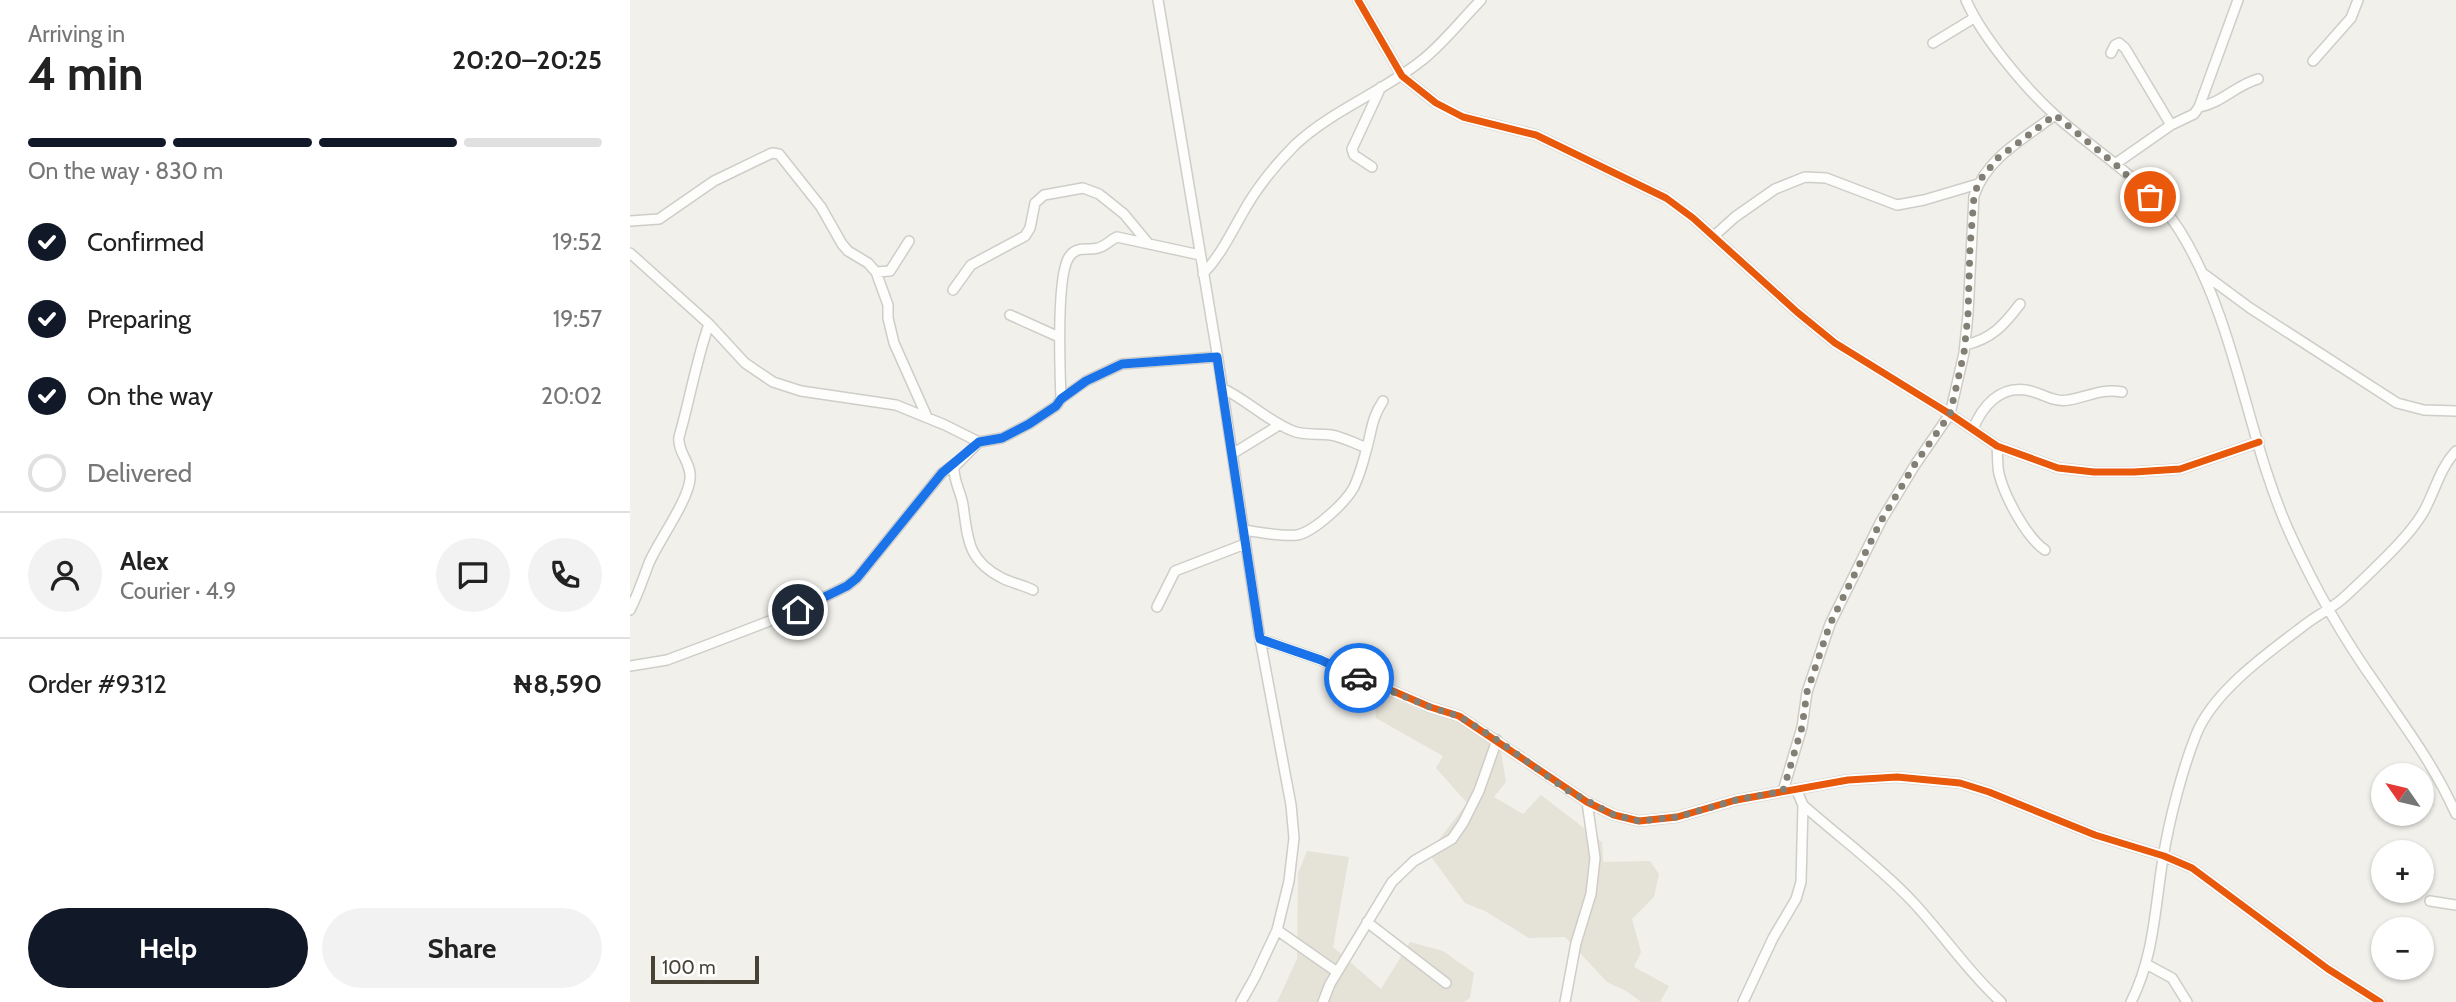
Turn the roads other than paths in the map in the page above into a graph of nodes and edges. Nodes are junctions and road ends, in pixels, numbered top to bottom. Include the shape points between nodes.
1 (1158, 0) edge
2 (1358, 0) edge
3 (1481, 0) edge
4 (1966, 0) edge
5 (2238, 0) edge
6 (2358, 0) edge
7 (1974, 18) junction
8 (1933, 43) dead end
9 (2110, 53) dead end
10 (2312, 61) dead end
11 (1401, 74) junction
12 (2258, 79) dead end
13 (1381, 87) junction
14 (2199, 107) junction
15 (2055, 115) junction
16 (2171, 125) junction
17 (2115, 164) junction
18 (1372, 167) dead end
19 (1978, 184) junction
20 (630, 221) edge
21 (1714, 236) junction
22 (909, 241) dead end
23 (1149, 245) junction
24 (630, 253) edge
25 (1200, 255) junction
26 (2201, 271) junction
27 (876, 272) junction
28 (1203, 274) junction
29 (953, 290) dead end
30 (2020, 304) dead end
31 (1010, 315) dead end
32 (709, 324) junction
33 (1059, 337) junction
34 (1965, 345) junction
35 (1217, 357) junction
36 (1222, 388) junction
37 (2122, 392) dead end
38 (1061, 399) junction
39 (1384, 401) dead end
40 (2456, 411) edge
41 (1950, 414) junction
42 (927, 417) junction
43 (1277, 424) junction
44 (1973, 429) junction
45 (979, 442) junction
46 (2259, 442) junction
47 (1997, 446) junction
48 (1367, 448) junction
49 (2456, 451) edge
50 (1232, 454) junction
51 (960, 460) junction
52 (1243, 530) junction
53 (1245, 544) junction
54 (2045, 550) dead end
55 (1033, 590) dead end
56 (1157, 607) dead end
57 (2329, 608) junction
58 (630, 610) edge
59 (1260, 639) junction
60 (630, 666) edge
61 (1497, 740) junction
62 (1796, 789) junction
63 (1783, 791) junction
64 (1587, 803) junction
65 (1802, 804) junction
66 (2456, 814) edge
67 (2164, 856) junction
68 (2434, 902) edge
69 (2456, 905) edge
70 (1367, 922) junction
71 (1277, 930) junction
72 (2146, 964) junction
73 (1337, 972) junction
74 (1446, 984) dead end
75 (1241, 1002) edge
76 (1323, 1002) edge
77 (1565, 1002) edge
78 (1743, 1002) edge
79 (2001, 1002) edge
80 (2131, 1002) edge
81 (2187, 1002) edge
82 (2380, 1002) edge

1 - 25 street
2 - 11 street
3 - 11 street via 1441,44
4 - 7 street
5 - 14 street
6 - 10 street via 2351,18
7 - 8 street
7 - 15 street
9 - 16 street via 2119,43 2124,48
11 - 13 street
11 - 21 street via 1436,103 1463,117 1536,135 1638,183 1666,198
12 - 14 street via 2215,104
13 - 18 street via 1352,149
13 - 28 street via 1328,120 1271,169 1217,259
14 - 16 street
15 - 17 street
15 - 19 street via 1998,158
16 - 17 street
17 - 26 street via 2162,209
19 - 21 street via 1897,205 1826,178 1805,177 1775,189
19 - 34 street
20 - 27 street via 659,219 714,181 772,153 779,154 821,207 842,244
21 - 41 street via 1835,343
22 - 27 street via 891,271
23 - 25 street
23 - 29 street via 1125,214 1099,194 1083,188 1044,195 1035,202 1025,236 971,265
23 - 33 street via 1117,237 1068,258
24 - 32 street
25 - 28 street
26 - 40 street via 2397,403
26 - 46 street
27 - 42 street via 888,305 894,343
28 - 35 street
30 - 34 street via 2000,329 1980,342
31 - 33 street
32 - 42 street via 745,363 773,382 801,391 896,405
32 - 58 street via 678,444 690,481
33 - 38 street
34 - 41 street
35 - 36 street
35 - 38 street via 1122,364
36 - 43 street
36 - 50 street
37 - 44 street via 2098,391 2066,401 2026,389 2008,391 1980,413
38 - 45 street via 1029,424 1002,438
39 - 48 street via 1370,427
41 - 44 street
41 - 63 street via 1881,521 1830,624 1807,692
42 - 45 street
43 - 48 street via 1295,432 1329,434
43 - 50 street
44 - 47 street
45 - 51 street
46 - 47 street via 2180,469 2134,472 2058,468
46 - 57 street via 2274,498
47 - 54 street via 1999,474 2020,521 2029,537
48 - 52 street via 1354,487 1311,529 1294,535
49 - 57 street via 2423,514 2400,543
50 - 52 street
51 - 55 street via 954,473 966,536 975,555 1003,579
51 - 60 street via 942,473 847,586 798,610 667,660
52 - 53 street
53 - 56 street via 1175,571
53 - 59 street
57 - 66 street via 2374,683 2418,742
57 - 67 street via 2215,701 2196,735
59 - 61 street via 1459,716
59 - 71 street via 1294,838 1290,881
61 - 64 street
61 - 70 street via 1479,791 1452,839 1413,861 1392,882
62 - 63 street
62 - 65 street
62 - 67 street via 1896,777 1960,783
63 - 64 street via 1677,817 1639,821
64 - 77 street via 1594,858 1591,894
65 - 78 street via 1801,882 1796,899
65 - 79 street via 1913,902
67 - 72 street
67 - 82 street via 2192,868
68 - 69 street
70 - 73 street
70 - 74 street
71 - 73 street
71 - 75 street
72 - 80 street
72 - 81 street via 2172,978
73 - 76 street

